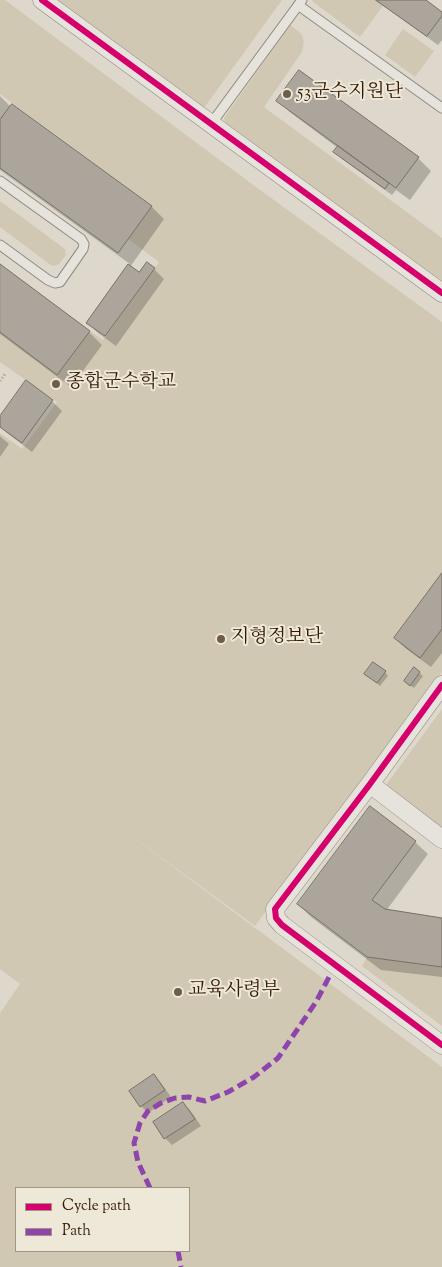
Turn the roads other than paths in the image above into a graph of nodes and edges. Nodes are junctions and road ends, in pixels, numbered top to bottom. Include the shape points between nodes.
1 (42, 0) edge
2 (300, 3) edge
3 (442, 108) edge
4 (211, 124) junction
5 (0, 181) edge
6 (0, 245) edge
7 (442, 293) edge
8 (442, 685) edge
9 (370, 784) junction
10 (442, 839) edge
11 (442, 1045) edge

1 - 4 street
2 - 3 lane
2 - 4 lane
4 - 7 street
5 - 6 lane via 84,244 60,282 55,283
8 - 9 street
9 - 10 street
9 - 11 street via 279,903 275,909 276,918

